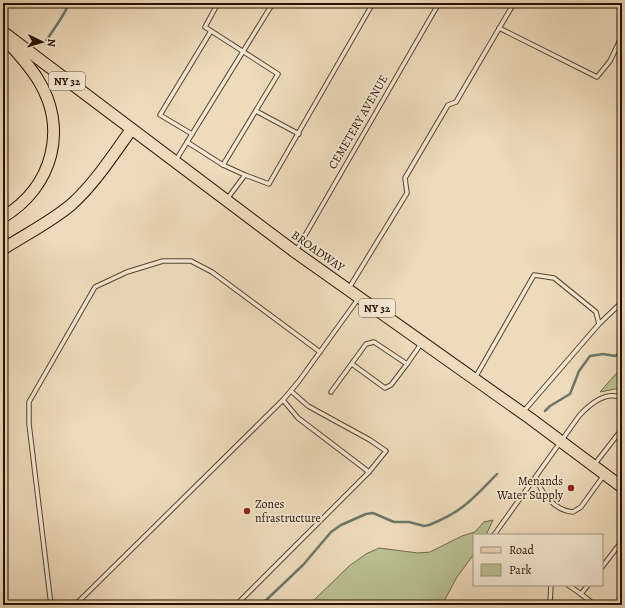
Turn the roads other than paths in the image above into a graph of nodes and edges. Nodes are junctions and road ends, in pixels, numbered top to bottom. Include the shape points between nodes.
1 (218, 3) edge
2 (273, 3) edge
3 (373, 3) edge
4 (439, 3) edge
5 (514, 3) edge
6 (499, 28) junction
7 (211, 30) junction
8 (3, 32) edge
9 (622, 36) edge
10 (3, 37) edge
11 (244, 52) junction
12 (256, 111) junction
13 (131, 130) junction
14 (192, 134) junction
15 (299, 134) junction
16 (187, 142) junction
17 (175, 161) junction
18 (223, 166) junction
19 (245, 176) junction
20 (227, 200) junction
21 (3, 217) edge
22 (3, 249) edge
23 (295, 252) junction
24 (349, 289) junction
25 (360, 297) junction
26 (622, 302) edge
27 (600, 324) junction
28 (423, 342) junction
29 (320, 352) junction
30 (352, 364) junction
31 (407, 364) junction
32 (475, 379) junction
33 (291, 391) junction
34 (331, 392) dead end
35 (622, 398) edge
36 (283, 400) junction
37 (522, 413) junction
38 (622, 429) edge
39 (562, 442) junction
40 (594, 466) junction
41 (369, 472) junction
42 (604, 474) junction
43 (536, 477) junction
44 (622, 487) edge
45 (496, 534) edge
46 (622, 541) edge
47 (603, 566) edge
48 (551, 586) edge
49 (569, 586) edge
50 (587, 586) edge
51 (581, 594) junction
52 (51, 605) edge
53 (75, 605) edge
54 (236, 605) edge
55 (552, 605) edge
56 (594, 605) edge

1 - 7 lane via 205,27
2 - 11 lane
3 - 15 lane
4 - 23 lane, CEMETERY AVENUE
5 - 6 lane
6 - 9 lane via 597,78 610,61
6 - 24 lane via 456,102 448,106 405,178 407,193
7 - 11 lane
7 - 14 lane via 160,115
8 - 13 main road, BROADWAY / NY 32
10 - 21 main road via 41,85 49,104 54,132 50,158 40,182 22,204
11 - 12 lane via 278,74
11 - 14 lane
12 - 15 lane
12 - 18 lane
13 - 17 main road, BROADWAY / NY 32
13 - 22 main road via 94,180 72,204
14 - 16 lane
15 - 19 lane via 269,184
16 - 17 lane
16 - 18 lane
17 - 20 main road, BROADWAY / NY 32
18 - 19 lane
19 - 20 lane
20 - 23 main road, BROADWAY / NY 32
23 - 24 main road, BROADWAY / NY 32
24 - 25 main road, BROADWAY / NY 32
25 - 28 main road, BROADWAY / NY 32
25 - 29 lane
26 - 27 lane
27 - 32 lane via 596,312 554,278 534,275
27 - 37 lane
28 - 31 lane
28 - 32 main road, BROADWAY / NY 32
29 - 33 lane
29 - 52 lane via 212,272 191,261 163,261 126,272 95,286 29,402 29,424
30 - 31 lane via 366,344 374,342
30 - 31 lane via 385,388 391,385
30 - 34 lane
32 - 37 main road, BROADWAY / NY 32
33 - 36 lane
33 - 41 lane via 308,406 386,451
35 - 39 lane via 606,397 591,404 579,416
36 - 41 lane via 298,418
36 - 53 lane
37 - 39 main road, BROADWAY / NY 32
38 - 40 lane
39 - 40 main road, BROADWAY / NY 32
39 - 43 lane
40 - 42 main road, BROADWAY / NY 32
41 - 54 lane
42 - 43 lane via 580,508 571,512 546,497
42 - 44 main road, BROADWAY / NY 32
43 - 45 lane
46 - 47 lane
48 - 55 lane
49 - 51 lane
50 - 51 lane
51 - 56 lane

